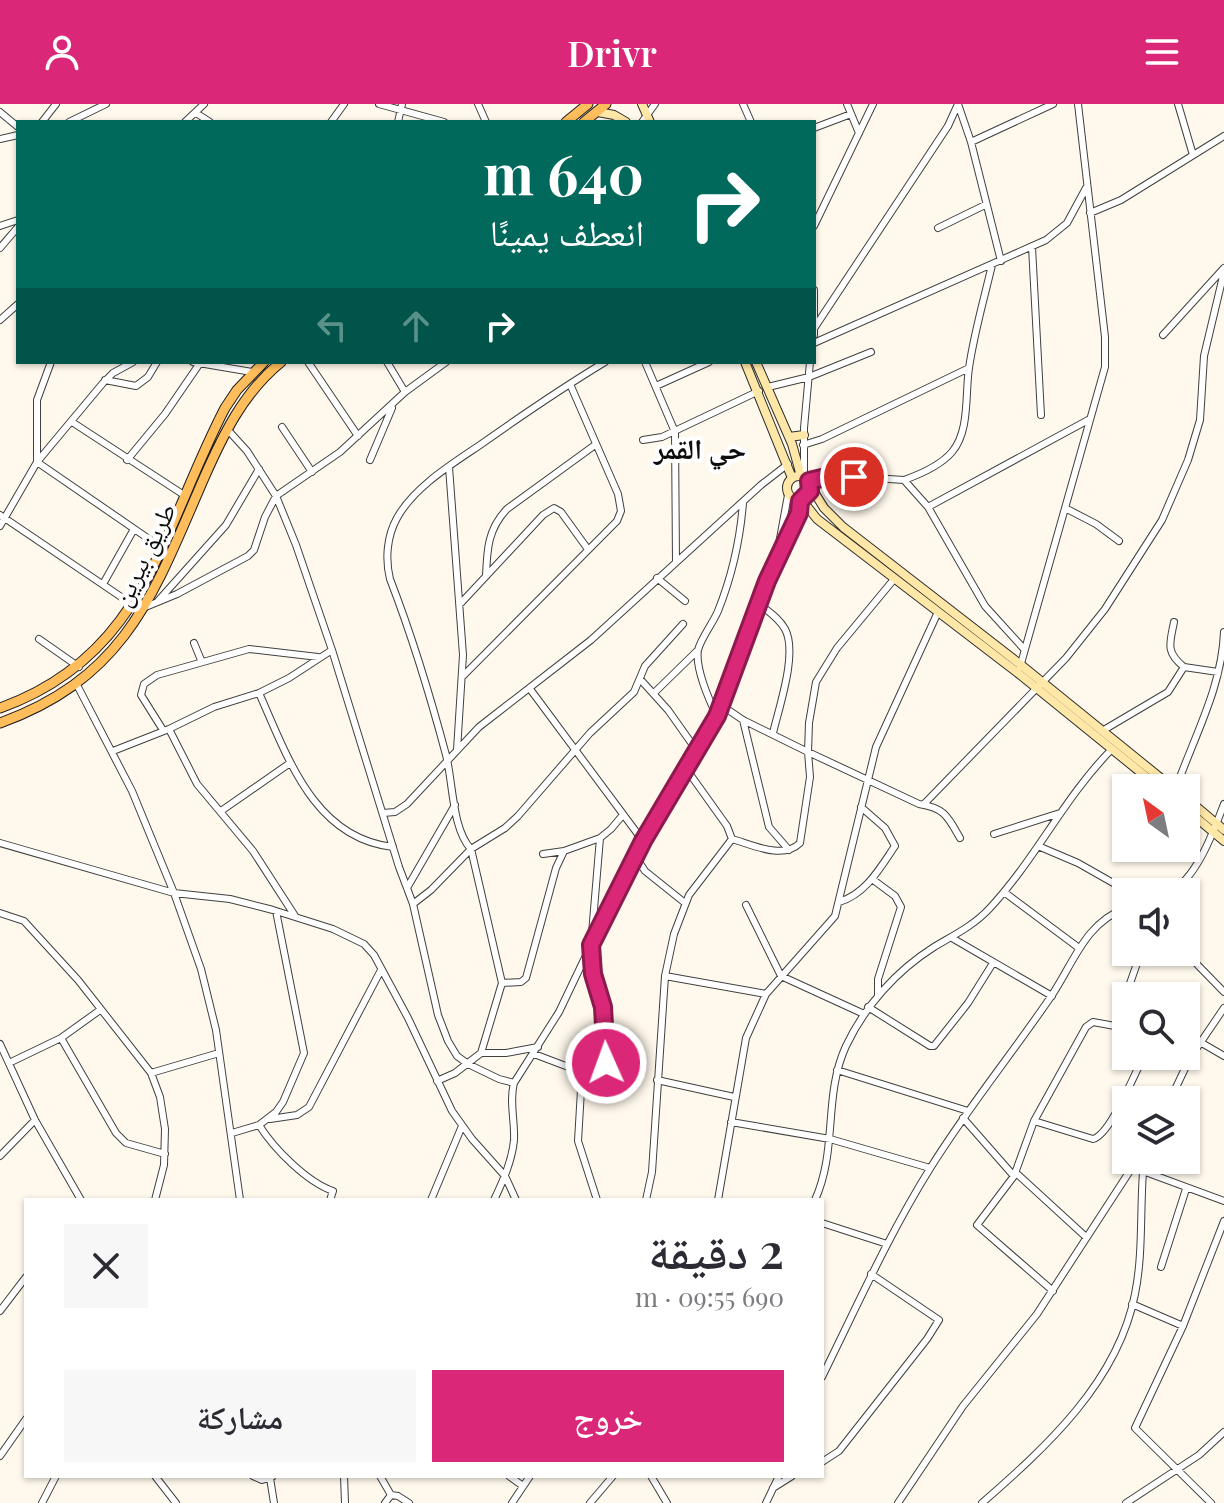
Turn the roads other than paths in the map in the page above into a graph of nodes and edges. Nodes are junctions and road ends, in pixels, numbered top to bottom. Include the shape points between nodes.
1 (56, 104) edge
2 (106, 104) edge
3 (204, 104) edge
4 (379, 104) edge
5 (588, 104) edge
6 (606, 104) edge
7 (642, 104) edge
8 (655, 104) edge
9 (847, 104) edge
10 (873, 104) edge
11 (958, 104) edge
12 (1053, 104) edge
13 (1078, 104) edge
14 (1178, 104) edge
15 (402, 107) edge
16 (0, 112) edge
17 (598, 112) junction
18 (196, 113) junction
19 (851, 114) junction
20 (646, 119) edge
21 (44, 120) edge
22 (73, 120) edge
23 (187, 120) edge
24 (207, 120) edge
25 (438, 120) edge
26 (568, 120) edge
27 (587, 120) edge
28 (623, 120) edge
29 (16, 125) edge
30 (816, 127) edge
31 (859, 133) junction
32 (1224, 136) edge
33 (971, 142) junction
34 (1193, 155) junction
35 (1087, 187) junction
36 (985, 205) junction
37 (1090, 213) junction
38 (816, 222) edge
39 (938, 228) dead end
40 (16, 229) edge
41 (1032, 247) junction
42 (0, 248) edge
43 (1001, 261) junction
44 (992, 265) junction
45 (1224, 270) edge
46 (16, 306) edge
47 (0, 320) edge
48 (816, 325) edge
49 (1163, 335) dead end
50 (816, 342) edge
51 (871, 352) dead end
52 (50, 364) edge
53 (129, 364) edge
54 (156, 364) edge
55 (199, 364) edge
56 (262, 364) edge
57 (279, 364) edge
58 (309, 364) edge
59 (388, 364) edge
60 (443, 364) edge
61 (602, 364) edge
62 (646, 364) edge
63 (705, 364) edge
64 (746, 364) edge
65 (757, 364) edge
66 (810, 364) edge
67 (235, 365) edge
68 (969, 368) junction
69 (252, 372) junction
70 (809, 377) junction
71 (105, 380) junction
72 (570, 384) junction
73 (656, 386) junction
74 (763, 389) junction
75 (405, 392) junction
76 (393, 404) junction
77 (1041, 415) dead end
78 (1091, 419) junction
79 (72, 422) junction
80 (282, 427) dead end
81 (227, 429) junction
82 (675, 432) junction
83 (358, 436) junction
84 (643, 440) dead end
85 (804, 440) junction
86 (791, 441) junction
87 (595, 445) junction
88 (781, 446) junction
89 (127, 460) junction
90 (370, 460) dead end
91 (37, 462) junction
92 (788, 464) junction
93 (449, 467) junction
94 (259, 469) junction
95 (312, 472) junction
96 (803, 480) junction
97 (904, 480) junction
98 (184, 495) junction
99 (788, 495) junction
100 (276, 496) junction
101 (801, 500) junction
102 (743, 503) junction
103 (928, 507) junction
104 (1067, 509) junction
105 (2, 517) edge
106 (0, 526) edge
107 (134, 529) junction
108 (1119, 541) dead end
109 (162, 548) junction
110 (587, 548) junction
111 (776, 559) junction
112 (676, 562) junction
113 (486, 576) junction
114 (657, 578) junction
115 (895, 578) junction
116 (103, 584) junction
117 (685, 601) dead end
118 (461, 603) junction
119 (758, 603) junction
120 (156, 604) junction
121 (138, 606) junction
122 (938, 612) junction
123 (1174, 622) dead end
124 (683, 624) dead end
125 (1224, 632) edge
126 (39, 639) dead end
127 (194, 643) dead end
128 (1024, 649) junction
129 (332, 650) junction
130 (698, 650) junction
131 (318, 657) junction
132 (201, 660) junction
133 (79, 667) junction
134 (1184, 667) junction
135 (1020, 669) junction
136 (1218, 672) junction
137 (463, 676) junction
138 (640, 679) junction
139 (1038, 684) junction
140 (72, 688) junction
141 (530, 689) junction
142 (259, 693) junction
143 (654, 693) junction
144 (721, 705) junction
145 (0, 708) edge
146 (717, 716) junction
147 (743, 720) junction
148 (0, 723) edge
149 (166, 729) junction
150 (1102, 731) junction
151 (773, 733) junction
152 (575, 749) junction
153 (457, 750) junction
154 (1111, 750) junction
155 (113, 751) junction
156 (697, 751) junction
157 (808, 752) junction
158 (447, 760) junction
159 (290, 763) junction
160 (687, 770) junction
161 (1142, 774) edge
162 (1157, 774) edge
163 (1180, 774) edge
164 (868, 780) junction
165 (455, 804) junction
166 (924, 804) junction
167 (1224, 804) edge
168 (861, 807) junction
169 (221, 811) junction
170 (1200, 812) edge
171 (383, 813) junction
172 (1060, 813) junction
173 (622, 816) junction
174 (1200, 818) edge
175 (1214, 827) junction
176 (1224, 830) edge
177 (994, 834) dead end
178 (600, 838) junction
179 (960, 838) dead end
180 (732, 839) junction
181 (643, 841) junction
182 (1224, 841) edge
183 (0, 843) edge
184 (1038, 846) junction
185 (393, 847) junction
186 (471, 849) junction
187 (789, 850) junction
188 (564, 851) junction
189 (543, 854) dead end
190 (635, 856) junction
191 (1186, 878) edge
192 (872, 879) junction
193 (1112, 882) edge
194 (407, 888) junction
195 (1004, 892) junction
196 (174, 893) junction
197 (839, 902) junction
198 (685, 903) junction
199 (413, 904) junction
200 (746, 905) dead end
201 (276, 911) junction
202 (0, 913) edge
203 (1112, 915) edge
204 (295, 916) junction
205 (952, 938) junction
206 (591, 945) junction
207 (1079, 948) junction
208 (993, 963) junction
209 (1199, 966) edge
210 (382, 969) junction
211 (665, 976) junction
212 (781, 976) junction
213 (502, 983) junction
214 (1224, 992) edge
215 (766, 994) junction
216 (878, 995) junction
217 (1052, 996) junction
218 (868, 1007) junction
219 (1224, 1008) edge
220 (100, 1010) junction
221 (864, 1014) junction
222 (1112, 1025) edge
223 (61, 1038) junction
224 (1200, 1042) joint
225 (0, 1044) edge
226 (536, 1050) junction
227 (219, 1053) junction
228 (481, 1053) junction
229 (1224, 1056) edge
230 (9, 1063) junction
231 (468, 1064) junction
232 (837, 1070) junction
233 (1137, 1070) edge
234 (151, 1073) junction
235 (582, 1073) junction
236 (657, 1080) junction
237 (437, 1081) junction
238 (514, 1083) junction
239 (734, 1097) junction
240 (968, 1111) junction
241 (963, 1118) junction
242 (35, 1120) junction
243 (267, 1120) junction
244 (1034, 1121) junction
245 (731, 1122) junction
246 (259, 1125) junction
247 (462, 1126) junction
248 (232, 1133) junction
249 (830, 1139) junction
250 (165, 1154) junction
251 (0, 1156) edge
252 (930, 1168) junction
253 (1014, 1174) junction
254 (1128, 1174) edge
255 (1143, 1174) edge
256 (1148, 1174) edge
257 (505, 1176) junction
258 (1186, 1189) junction
259 (80, 1198) edge
260 (155, 1198) edge
261 (240, 1198) edge
262 (331, 1198) edge
263 (432, 1198) edge
264 (495, 1198) edge
265 (515, 1198) edge
266 (596, 1198) edge
267 (646, 1198) edge
268 (718, 1198) edge
269 (816, 1198) edge
270 (1224, 1201) edge
271 (1224, 1221) edge
272 (824, 1224) edge
273 (1086, 1237) junction
274 (887, 1244) junction
275 (1161, 1267) dead end
276 (871, 1274) junction
277 (24, 1280) edge
278 (1053, 1291) junction
279 (1132, 1304) junction
280 (0, 1311) edge
281 (1183, 1326) junction
282 (824, 1373) edge
283 (24, 1422) edge
284 (1224, 1432) edge
285 (0, 1456) edge
286 (824, 1461) edge
287 (1178, 1469) junction
288 (55, 1478) edge
289 (157, 1478) edge
290 (271, 1478) edge
291 (344, 1478) edge
292 (381, 1478) edge
293 (512, 1478) edge
294 (529, 1478) edge
295 (611, 1478) edge
296 (652, 1478) edge
297 (778, 1478) edge
298 (789, 1478) edge
299 (523, 1486) junction
300 (773, 1488) junction
301 (391, 1495) junction
302 (42, 1503) edge
303 (176, 1503) edge
304 (274, 1503) edge
305 (345, 1503) edge
306 (385, 1503) edge
307 (409, 1503) edge
308 (512, 1503) edge
309 (590, 1503) edge
310 (667, 1503) edge
311 (766, 1503) edge
312 (898, 1503) edge
313 (982, 1503) edge
314 (1126, 1503) edge
315 (1211, 1503) edge

1 - 21 street
2 - 22 street
3 - 18 street
4 - 15 street
5 - 26 main road
6 - 17 main road
7 - 20 street
8 - 20 street
9 - 19 street
10 - 31 street
11 - 33 street
11 - 48 street
12 - 33 street
13 - 35 street
14 - 34 street
15 - 25 street
16 - 29 street
17 - 27 main road
17 - 28 street
18 - 23 street
18 - 24 street
19 - 30 street
19 - 31 street
31 - 38 street
32 - 34 street
33 - 36 street
34 - 37 street
35 - 37 street
35 - 41 street via 1067,223
36 - 39 street
36 - 43 street
37 - 78 street via 1105,346
40 - 42 street
41 - 43 street
41 - 77 street
43 - 44 street
44 - 50 street
44 - 68 street
45 - 49 street
45 - 139 street via 1204,356 1200,420 1162,520 1105,609
46 - 47 street
51 - 70 street
52 - 91 street via 37,400
53 - 71 street
54 - 71 street via 136,386
55 - 89 street
56 - 69 main road, طريق بيرين
57 - 81 main road, طريق بيرين via 255,386
58 - 83 street
59 - 75 street
60 - 75 street
61 - 72 street
62 - 73 street
63 - 73 street
64 - 74 street
65 - 74 street
66 - 70 street
67 - 69 street
68 - 85 street via 822,439
68 - 97 street via 965,411 953,451 922,474
69 - 98 main road, طريق بيرين via 225,408
70 - 74 street
70 - 85 street
71 - 79 street
72 - 87 street
72 - 93 street
73 - 82 street
74 - 82 street
74 - 86 street
74 - 88 street
75 - 76 street
76 - 83 street
76 - 90 street
78 - 103 street
78 - 104 street
79 - 89 street
79 - 91 street
80 - 95 street
81 - 94 street
81 - 121 main road, طريق بيرين
82 - 84 street
82 - 112 street
83 - 95 street
85 - 86 street
85 - 96 street
86 - 88 street
86 - 96 street
87 - 110 street via 621,511
87 - 113 street via 494,522
88 - 92 street
89 - 98 street
91 - 105 street
91 - 107 street
92 - 96 street
92 - 102 street
93 - 118 street
93 - 158 street via 396,519 387,557
94 - 100 street
94 - 120 street via 226,525
95 - 100 street
96 - 97 street
96 - 99 street via 787,485
96 - 101 street via 809,494
96 - 135 street via 843,527
97 - 103 street
98 - 109 main road, طريق بيرين
99 - 101 street
99 - 111 street
100 - 120 street via 251,553
100 - 129 street
101 - 111 street
101 - 115 street via 817,519
102 - 112 street
102 - 130 street via 732,572
103 - 128 street via 985,606
104 - 108 street
104 - 128 street
105 - 106 street
105 - 116 street
107 - 109 street
107 - 116 street
109 - 121 main road, طريق بيرين
110 - 113 street via 554,508
110 - 137 street
111 - 119 street
112 - 114 street
113 - 118 street
114 - 117 street
114 - 141 street
115 - 122 street
115 - 157 street via 816,682
116 - 121 street
118 - 137 street
119 - 144 street
119 - 151 street via 781,623 790,641
120 - 121 street
121 - 133 main road, طريق بيرين
121 - 140 main road, طريق بيرين via 112,653
122 - 135 street
122 - 164 street via 882,733
123 - 134 street via 1172,657
124 - 138 street via 645,666
125 - 136 street
126 - 133 street
127 - 132 street
128 - 135 street
129 - 131 street
129 - 171 street
130 - 143 street
130 - 146 street
131 - 132 street via 249,649
131 - 142 street
132 - 149 street via 144,684 142,699
133 - 145 main road, طريق بيرين via 38,693
134 - 136 street
134 - 150 street via 1168,692
135 - 139 street
136 - 163 street
137 - 153 street
138 - 143 street
138 - 152 street via 634,692
139 - 150 street
139 - 154 street
139 - 166 street
140 - 148 main road, طريق بيرين
140 - 155 street
141 - 152 street
141 - 153 street
142 - 149 street
142 - 159 street
143 - 156 street
144 - 146 street
144 - 147 street
146 - 156 street
147 - 151 street
147 - 187 street via 769,827
149 - 155 street
149 - 169 street via 197,784
150 - 162 street
151 - 157 street
152 - 173 street
152 - 186 street via 512,821
153 - 158 street
154 - 161 street
154 - 172 street
155 - 196 street
156 - 160 street
157 - 164 street
157 - 187 street via 810,777 800,843
158 - 165 street
158 - 171 street via 407,804
159 - 169 street
159 - 185 street via 323,811 358,836
160 - 180 street
160 - 181 street
164 - 166 street
164 - 168 street
165 - 186 street via 461,835
165 - 194 street
166 - 179 street via 947,814
167 - 175 street
168 - 192 street via 895,842
168 - 197 street
169 - 204 street
170 - 175 street
171 - 185 street
172 - 177 street
172 - 184 street
173 - 178 street
173 - 181 street
174 - 175 street
175 - 176 street
175 - 182 street
175 - 191 street
178 - 188 street
178 - 206 street
180 - 187 street
180 - 198 street
181 - 190 street
183 - 196 street
184 - 193 street
184 - 195 street
185 - 194 street
186 - 199 street
186 - 213 street
188 - 189 street
188 - 213 street via 526,978
190 - 198 street via 645,871
190 - 206 street
192 - 197 street
192 - 216 street via 901,907 878,979
194 - 199 street
195 - 205 street
195 - 207 street
196 - 201 street
196 - 227 street via 201,969
197 - 212 street via 835,916
198 - 211 street
199 - 231 street via 440,1022 453,1050
200 - 212 street
201 - 204 street
201 - 243 street via 304,1053 283,1102
202 - 220 street via 24,921
203 - 207 street via 1091,930
204 - 210 street via 358,941
205 - 208 street
205 - 216 street
206 - 226 street
206 - 235 street via 603,1007 606,1063 597,1074
207 - 217 street
208 - 217 street
208 - 218 street via 934,1046
209 - 214 street
210 - 237 street
210 - 243 street via 309,1107 297,1115
211 - 215 street
211 - 236 street
212 - 215 street
212 - 221 street
213 - 228 street
215 - 239 street via 746,1038
216 - 218 street
217 - 240 street
218 - 221 street
219 - 224 street
220 - 223 street
220 - 234 street
221 - 232 street
222 - 244 street via 1093,1022 1086,1027
223 - 230 street
223 - 250 street via 116,1133 126,1143
224 - 229 street
225 - 230 street
226 - 228 street
226 - 235 street
226 - 238 street
227 - 234 street
227 - 248 street
228 - 231 street
230 - 242 street
231 - 237 street
231 - 238 street
232 - 240 street
232 - 249 street
233 - 244 street via 1099,1137
234 - 250 street via 160,1097
235 - 266 street via 578,1141
236 - 239 street
236 - 267 street
237 - 247 street
238 - 257 street via 514,1142
239 - 245 street
240 - 241 street
241 - 252 street
241 - 253 street
242 - 251 street
242 - 259 street
243 - 246 street
244 - 253 street
245 - 249 street
245 - 268 street
246 - 248 street
246 - 262 street via 286,1157 333,1191
247 - 257 street
247 - 263 street
248 - 261 street
249 - 252 street
249 - 269 street
250 - 260 street
252 - 274 street
253 - 273 street
253 - 278 street via 977,1225
254 - 273 street
255 - 279 street
256 - 258 street
257 - 264 street
257 - 265 street
258 - 270 street
258 - 275 street
271 - 281 street
272 - 274 street
273 - 278 street
274 - 276 street
276 - 282 street
276 - 286 street via 939,1320 839,1451
277 - 280 street
278 - 312 street via 963,1406
279 - 281 street
279 - 313 street via 1094,1390
281 - 287 street via 1135,1428
283 - 285 street
284 - 287 street
287 - 314 street
287 - 315 street
288 - 302 street
289 - 303 street
290 - 304 street
291 - 305 street
292 - 301 street
293 - 299 street
294 - 299 street
295 - 309 street
296 - 310 street
297 - 300 street
298 - 300 street
299 - 308 street
300 - 311 street
301 - 306 street
301 - 307 street

